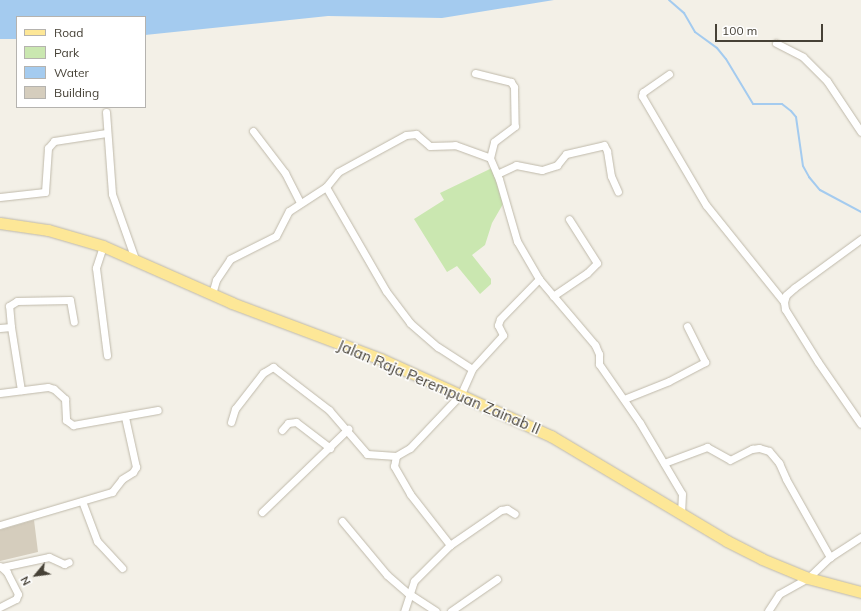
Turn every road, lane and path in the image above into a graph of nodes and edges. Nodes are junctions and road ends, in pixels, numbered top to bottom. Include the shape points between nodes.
1 (776, 43) dead end
2 (475, 73) dead end
3 (669, 74) dead end
4 (106, 112) dead end
5 (106, 131) junction
6 (253, 131) dead end
7 (861, 132) edge
8 (490, 158) junction
9 (497, 174) junction
10 (326, 187) junction
11 (618, 192) dead end
12 (0, 197) edge
13 (300, 202) junction
14 (569, 219) dead end
15 (0, 224) edge
16 (861, 239) edge
17 (103, 246) junction
18 (135, 259) junction
19 (539, 279) junction
20 (212, 294) junction
21 (554, 296) junction
22 (784, 302) junction
23 (74, 322) dead end
24 (687, 326) dead end
25 (11, 327) junction
26 (0, 328) edge
27 (107, 355) dead end
28 (472, 369) junction
29 (21, 390) junction
30 (0, 393) edge
31 (460, 395) junction
32 (624, 399) junction
33 (158, 410) dead end
34 (125, 417) junction
35 (230, 422) dead end
36 (861, 424) edge
37 (348, 429) junction
38 (282, 430) dead end
39 (330, 448) junction
40 (396, 456) junction
41 (664, 463) junction
42 (82, 501) junction
43 (262, 512) dead end
44 (515, 514) dead end
45 (681, 514) junction
46 (342, 521) dead end
47 (0, 525) edge
48 (861, 537) edge
49 (450, 545) junction
50 (830, 557) junction
51 (69, 562) dead end
52 (1, 566) edge
53 (122, 568) dead end
54 (808, 578) junction
55 (497, 579) dead end
56 (861, 592) edge
57 (408, 594) junction
58 (0, 607) edge
59 (404, 611) edge
60 (436, 611) edge
61 (452, 611) edge
62 (768, 611) edge

1 - 7 street via 803,57 827,81
2 - 8 street via 510,82 514,87 515,126 494,142
3 - 22 street via 648,88 642,96 706,205
4 - 5 street
5 - 12 street via 54,141 48,148 45,192
5 - 18 street via 112,194
6 - 13 street via 285,173
8 - 9 street
8 - 10 street via 455,145 430,146 416,134 406,135 338,172
9 - 11 street via 516,165 542,170 557,166 566,154 604,145 610,176
9 - 19 street via 517,241
10 - 13 street
10 - 28 street via 386,291 410,323 438,347
13 - 20 street via 286,214 282,228 276,236 230,260 216,280
14 - 21 street via 597,263 594,268
15 - 17 main road, Jalan Raja Perempuan Zainab II via 48,230
16 - 22 street via 794,288 786,295
17 - 18 main road, Jalan Raja Perempuan Zainab II
17 - 27 street via 96,268
18 - 20 main road, Jalan Raja Perempuan Zainab II
19 - 21 street
19 - 28 street via 500,319 498,326 503,335
20 - 31 main road, Jalan Raja Perempuan Zainab II via 381,359
21 - 32 street via 595,345 599,354 598,364
22 - 36 street via 785,309 818,362
23 - 25 street via 71,303 66,298 17,301 9,306
24 - 32 street via 705,362 669,381
25 - 26 street
25 - 29 street
28 - 31 street
29 - 30 street
29 - 34 street via 48,387 59,392 65,399 66,420 70,425
31 - 40 street via 410,448
31 - 45 main road, Jalan Raja Perempuan Zainab II via 551,436
32 - 41 street
33 - 34 street
34 - 42 street via 136,470 122,479 112,492
35 - 37 street via 235,409 262,373 274,367 329,410
37 - 39 street
37 - 40 street via 367,454
38 - 39 street via 288,423 296,422
39 - 43 street
40 - 49 street via 394,466 410,494
41 - 45 street via 682,494
41 - 50 street via 707,447 730,460 752,449 769,451 779,463
42 - 47 street
42 - 53 street via 97,541
44 - 49 street via 507,509 500,510
45 - 54 main road, Jalan Raja Perempuan Zainab II via 727,541
46 - 57 street via 388,575
48 - 50 street
49 - 57 street via 414,581
50 - 54 street
51 - 52 street via 64,564 49,557
52 - 58 street via 18,594 16,599
54 - 56 main road, Jalan Raja Perempuan Zainab II
54 - 62 street via 779,594
55 - 61 street
57 - 59 street
57 - 60 street

